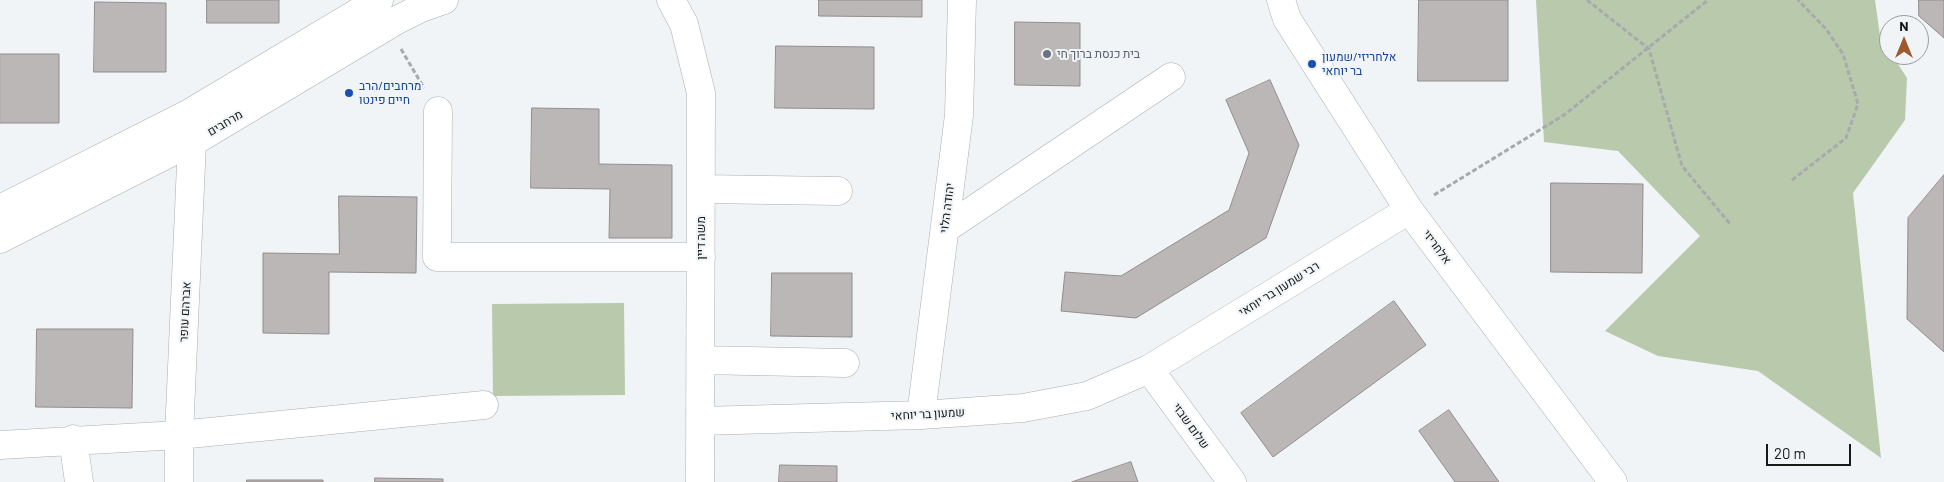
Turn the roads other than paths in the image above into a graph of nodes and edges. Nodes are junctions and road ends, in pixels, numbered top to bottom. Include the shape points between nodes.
1 (379, 0) edge
2 (444, 0) edge
3 (671, 0) edge
4 (962, 0) edge
5 (1281, 0) edge
6 (1171, 77) dead end
7 (438, 111) road end
8 (192, 142) junction
9 (701, 189) junction
10 (838, 191) dead end
11 (0, 209) edge
12 (1409, 210) junction
13 (945, 230) junction
14 (0, 239) edge
15 (701, 257) junction
16 (701, 360) junction
17 (846, 363) dead end
18 (1149, 369) junction
19 (484, 405) dead end
20 (921, 415) junction
21 (700, 422) junction
22 (180, 435) junction
23 (72, 440) junction
24 (0, 445) edge
25 (79, 482) edge
26 (179, 482) edge
27 (700, 482) edge
28 (1232, 482) edge
29 (1613, 482) edge

1 - 11 street via 188,114
2 - 8 street, מרחבים via 397,20
3 - 9 street, משה דיין via 684,24 701,93
4 - 13 street, יהודה הלוי via 959,115
5 - 12 street, אלחריזי via 1288,19
6 - 13 street
7 - 15 street via 437,257
8 - 14 street, מרחבים
8 - 22 street, אברהם עופר
9 - 10 street
9 - 15 street, משה דיין
12 - 18 street, רבי שמעון בר יוחאי
12 - 29 street, אלחריזי
13 - 20 street, יהודה הלוי
15 - 16 street, משה דיין
16 - 17 street
16 - 21 street, משה דיין
18 - 20 street, שמעון בר יוחאי via 1088,396 1023,408
18 - 28 street, שלום שבזי
19 - 22 street
20 - 21 street, שמעון בר יוחאי
21 - 27 street, משה דיין
22 - 23 street
22 - 26 street, אברהם עופר
23 - 24 street
23 - 25 street

